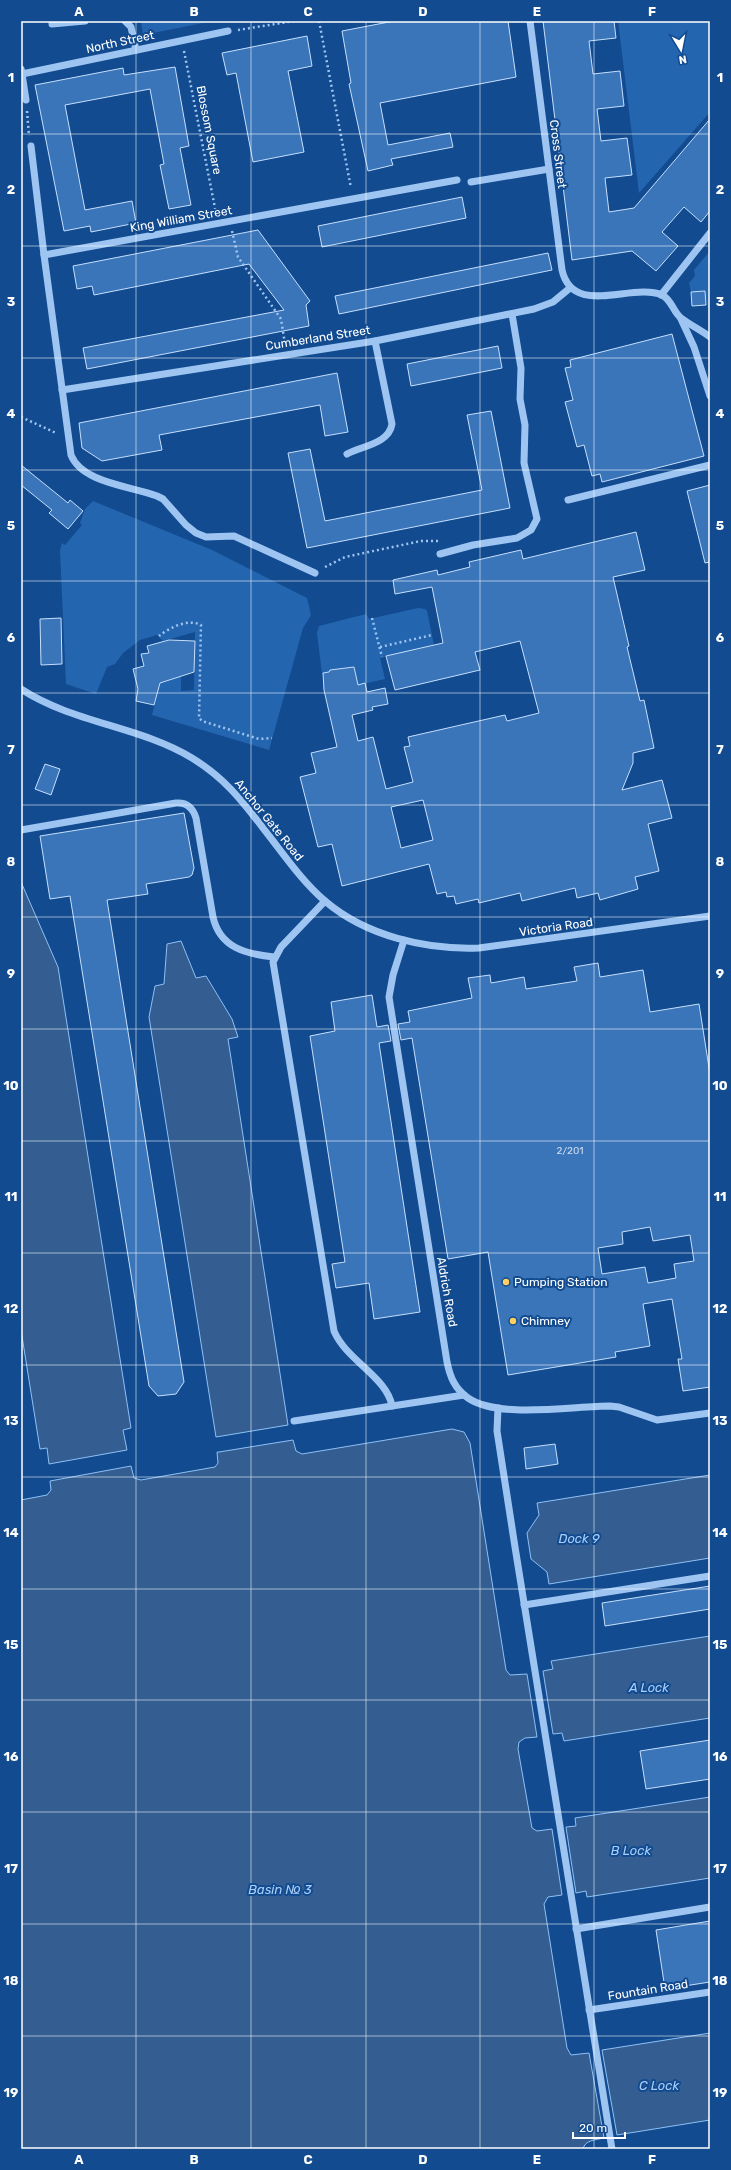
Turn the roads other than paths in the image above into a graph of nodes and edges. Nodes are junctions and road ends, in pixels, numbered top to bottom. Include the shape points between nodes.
1 (52, 21) edge
2 (85, 21) edge
3 (125, 21) edge
4 (530, 21) edge
5 (228, 32) road end
6 (136, 50) junction
7 (21, 71) edge
8 (26, 100) road end
9 (30, 146) road end
10 (549, 169) junction
11 (457, 180) dead end
12 (471, 182) dead end
13 (710, 233) edge
14 (44, 255) junction
15 (570, 288) junction
16 (661, 295) junction
17 (512, 314) junction
18 (679, 317) junction
19 (710, 336) edge
20 (375, 341) junction
21 (710, 388) edge
22 (62, 390) junction
23 (710, 395) edge
24 (347, 454) dead end
25 (710, 465) edge
26 (568, 500) dead end
27 (440, 554) road end
28 (315, 573) road end
29 (21, 689) edge
30 (21, 830) edge
31 (325, 901) junction
32 (710, 916) edge
33 (404, 940) junction
34 (274, 957) junction
35 (464, 1395) junction
36 (392, 1406) junction
37 (498, 1408) junction
38 (710, 1413) edge
39 (294, 1421) dead end
40 (710, 1576) edge
41 (524, 1605) junction
42 (710, 1908) edge
43 (576, 1929) junction
44 (710, 1992) edge
45 (589, 2010) junction
46 (612, 2149) edge

1 - 2 street via 52,24
3 - 6 street via 131,27
4 - 10 street, Cross Street
5 - 6 street, North Street
6 - 7 street, North Street
7 - 8 street
9 - 14 street
10 - 12 street
10 - 15 street, Cross Street via 562,270
11 - 14 street, King William Street
13 - 16 street
14 - 22 street
15 - 16 street via 583,294 598,296 646,292
15 - 17 street, Cumberland Street via 548,305
16 - 18 street via 669,300
17 - 20 street, Cumberland Street
17 - 27 street via 522,368 520,399 525,425 524,463 537,519 531,530 517,538 473,545
18 - 19 street
18 - 23 street via 694,347
20 - 22 street, Cumberland Street
20 - 24 street via 392,424 391,430 387,436
21 - 23 street
22 - 28 street via 72,455 78,468 107,482 157,496 196,533 206,537 234,536
25 - 26 street
29 - 31 street, Anchor Gate Road via 54,707 165,745 206,767 232,789 298,873
30 - 34 street via 176,803 188,805 195,815 212,917 218,932 240,951
31 - 33 street, Anchor Gate Road via 363,924
31 - 34 street
32 - 33 street, Victoria Road via 479,948 451,948
33 - 35 street, Aldrich Road via 390,984 389,1003 447,1362 452,1380
34 - 36 street via 274,970 334,1331 345,1349 387,1391
35 - 36 street
35 - 37 street, Aldrich Road via 478,1404
36 - 39 street
37 - 38 street, Aldrich Road via 610,1406 624,1408 657,1420
37 - 41 street via 497,1431
40 - 41 street
41 - 43 street
42 - 43 street
43 - 45 street
44 - 45 street, Fountain Road
45 - 46 street

